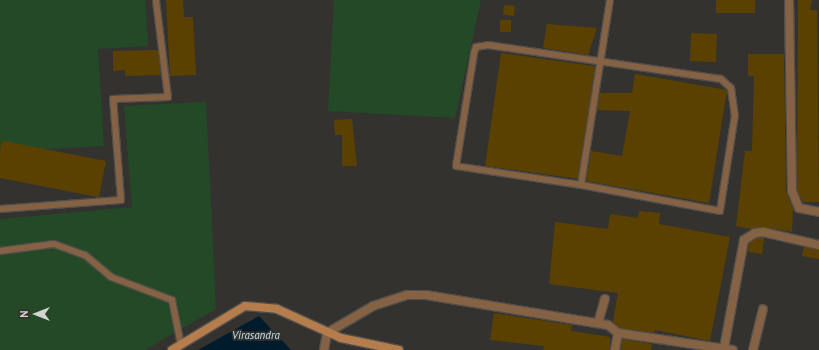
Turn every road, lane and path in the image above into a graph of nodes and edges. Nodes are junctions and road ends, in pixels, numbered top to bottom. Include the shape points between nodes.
1 (610, 0) edge
2 (789, 0) edge
3 (156, 1) edge
4 (601, 62) junction
5 (581, 185) junction
6 (0, 208) edge
7 (819, 212) edge
8 (819, 245) edge
9 (0, 252) edge
10 (605, 299) dead end
11 (763, 309) dead end
12 (598, 323) junction
13 (327, 332) junction
14 (618, 332) junction
15 (181, 345) junction
16 (728, 349) edge
17 (172, 350) edge
18 (324, 350) edge
19 (399, 350) edge
20 (615, 350) edge
21 (753, 350) edge

1 - 4 lane
2 - 7 street via 792,191 799,208
3 - 6 lane via 168,97 113,99 121,200
4 - 5 lane
4 - 5 lane via 488,45 476,47 474,53 456,166
4 - 5 lane via 706,75 721,79 731,88 735,115 720,211
8 - 16 street via 763,232 755,233 744,240
9 - 15 lane via 54,244 85,255 111,277 172,300
10 - 12 street
11 - 21 street
12 - 13 street via 426,295 407,295 373,306
12 - 14 street
13 - 15 street via 277,309 244,306
13 - 18 street
13 - 19 street
14 - 16 street
14 - 20 street
15 - 17 street

